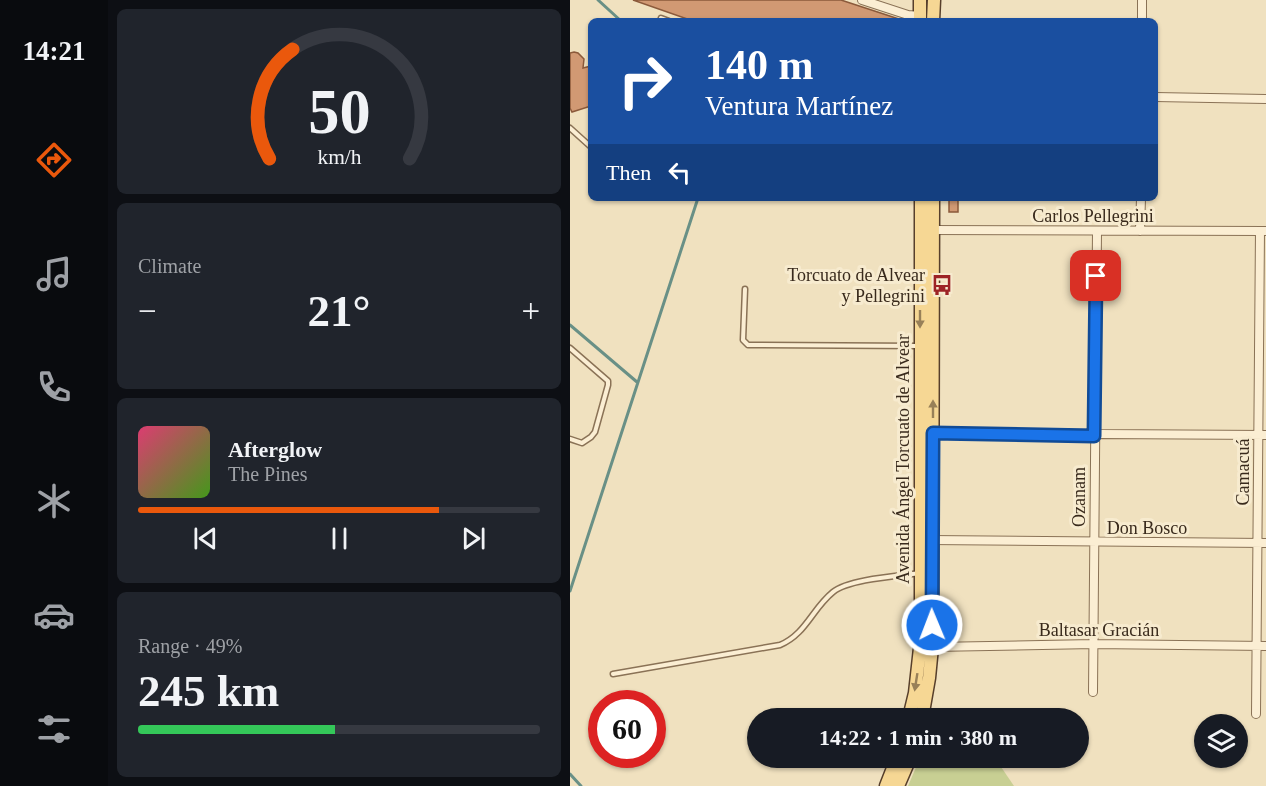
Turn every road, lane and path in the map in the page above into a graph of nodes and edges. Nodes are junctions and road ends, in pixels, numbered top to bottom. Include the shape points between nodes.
1 (862, 0) edge
2 (920, 0) edge
3 (933, 0) edge
4 (1142, 0) edge
5 (920, 18) edge
6 (933, 18) edge
7 (1142, 18) edge
8 (1158, 97) edge
9 (1266, 99) edge
10 (570, 128) edge
11 (588, 144) edge
12 (921, 201) edge
13 (933, 201) edge
14 (1141, 201) edge
15 (920, 230) junction
16 (933, 230) junction
17 (1097, 231) junction
18 (1140, 231) junction
19 (1263, 231) edge
20 (745, 289) dead end
21 (920, 346) junction
22 (570, 348) edge
23 (933, 433) junction
24 (1094, 436) junction
25 (1262, 436) edge
26 (570, 439) edge
27 (926, 540) junction
28 (1094, 543) junction
29 (1262, 544) edge
30 (921, 573) junction
31 (1094, 644) junction
32 (1262, 646) edge
33 (932, 647) junction
34 (613, 674) dead end
35 (1094, 692) dead end
36 (911, 708) edge
37 (923, 708) edge
38 (1256, 714) dead end
39 (893, 768) edge
40 (906, 768) edge
41 (886, 786) edge
42 (898, 786) edge

1 - 5 street
2 - 5 main road
3 - 6 main road
4 - 7 street
8 - 9 street
10 - 11 lane
12 - 15 main road, Avenida Ángel Torcuato de Alvear
13 - 16 main road, Avenida Ángel Torcuato de Alvear
14 - 18 street
15 - 16 street, Carlos Pellegrini
15 -> 21 main road, Avenida Ángel Torcuato de Alvear
16 - 17 street, Carlos Pellegrini
23 -> 16 main road, Avenida Ángel Torcuato de Alvear
17 - 18 street, Carlos Pellegrini
17 - 24 street, Ozanam
18 - 19 street, Carlos Pellegrini
19 - 25 street, Camacuá
20 - 21 lane via 743,340 748,345
21 - 27 main road, Avenida Ángel Torcuato de Alvear
22 - 26 lane via 608,385 591,438 582,443
23 - 24 street
23 - 27 main road, Avenida Ángel Torcuato de Alvear
24 - 25 street
24 - 28 street, Ozanam
25 - 29 street, Camacuá
27 - 28 street, Don Bosco
27 - 30 main road, Avenida Ángel Torcuato de Alvear
27 - 33 main road, Avenida Ángel Torcuato de Alvear
28 - 29 street, Don Bosco
28 - 31 street, Ozanam
29 - 32 street, Camacuá
30 - 34 lane via 855,583 834,591 796,636 780,645
30 -> 36 main road, Avenida Ángel Torcuato de Alvear via 920,652
31 - 32 street, Baltasar Gracián
31 - 33 street, Baltasar Gracián
31 - 35 street, Ozanam
32 - 38 street, Camacuá
33 - 37 main road, Avenida Ángel Torcuato de Alvear
39 - 41 main road
40 - 42 main road

